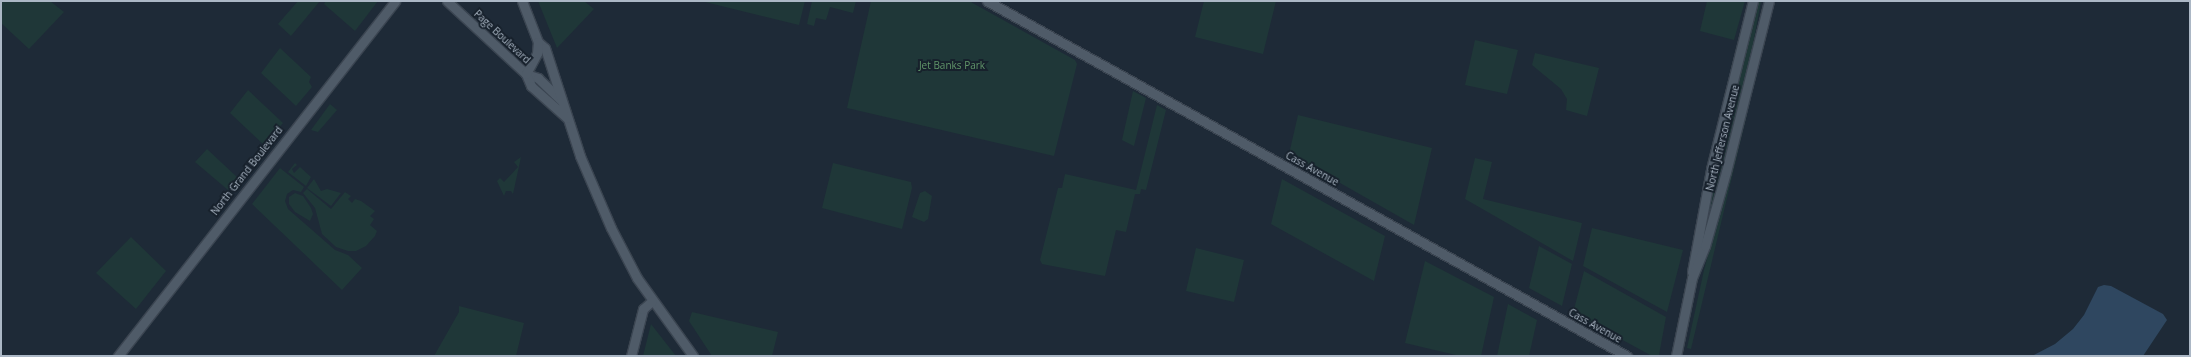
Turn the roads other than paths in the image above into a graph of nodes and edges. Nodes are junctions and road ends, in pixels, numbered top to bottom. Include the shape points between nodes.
1 (395, 1) edge
2 (447, 1) edge
3 (522, 1) edge
4 (987, 1) edge
5 (1753, 1) edge
6 (1769, 1) edge
7 (538, 42) junction
8 (526, 74) junction
9 (562, 101) junction
10 (568, 119) junction
11 (1692, 278) junction
12 (652, 301) junction
13 (118, 356) edge
14 (631, 356) edge
15 (693, 356) edge
16 (1627, 356) edge
17 (1676, 356) edge

1 - 13 main road, North Grand Boulevard
2 - 8 main road, Page Boulevard
3 - 7 main road
4 - 16 main road, Cass Avenue
5 - 11 main road, North Jefferson Avenue via 1711,169 1694,253
6 - 11 main road, North Jefferson Avenue via 1726,172 1703,252
7 - 8 main road via 537,53
7 - 9 main road via 544,48
8 - 9 main road, Page Boulevard via 538,78
8 - 10 main road via 531,86
9 - 10 main road
10 - 12 main road via 599,205
11 - 17 main road, North Jefferson Avenue
12 - 14 main road via 642,309
12 - 15 main road

